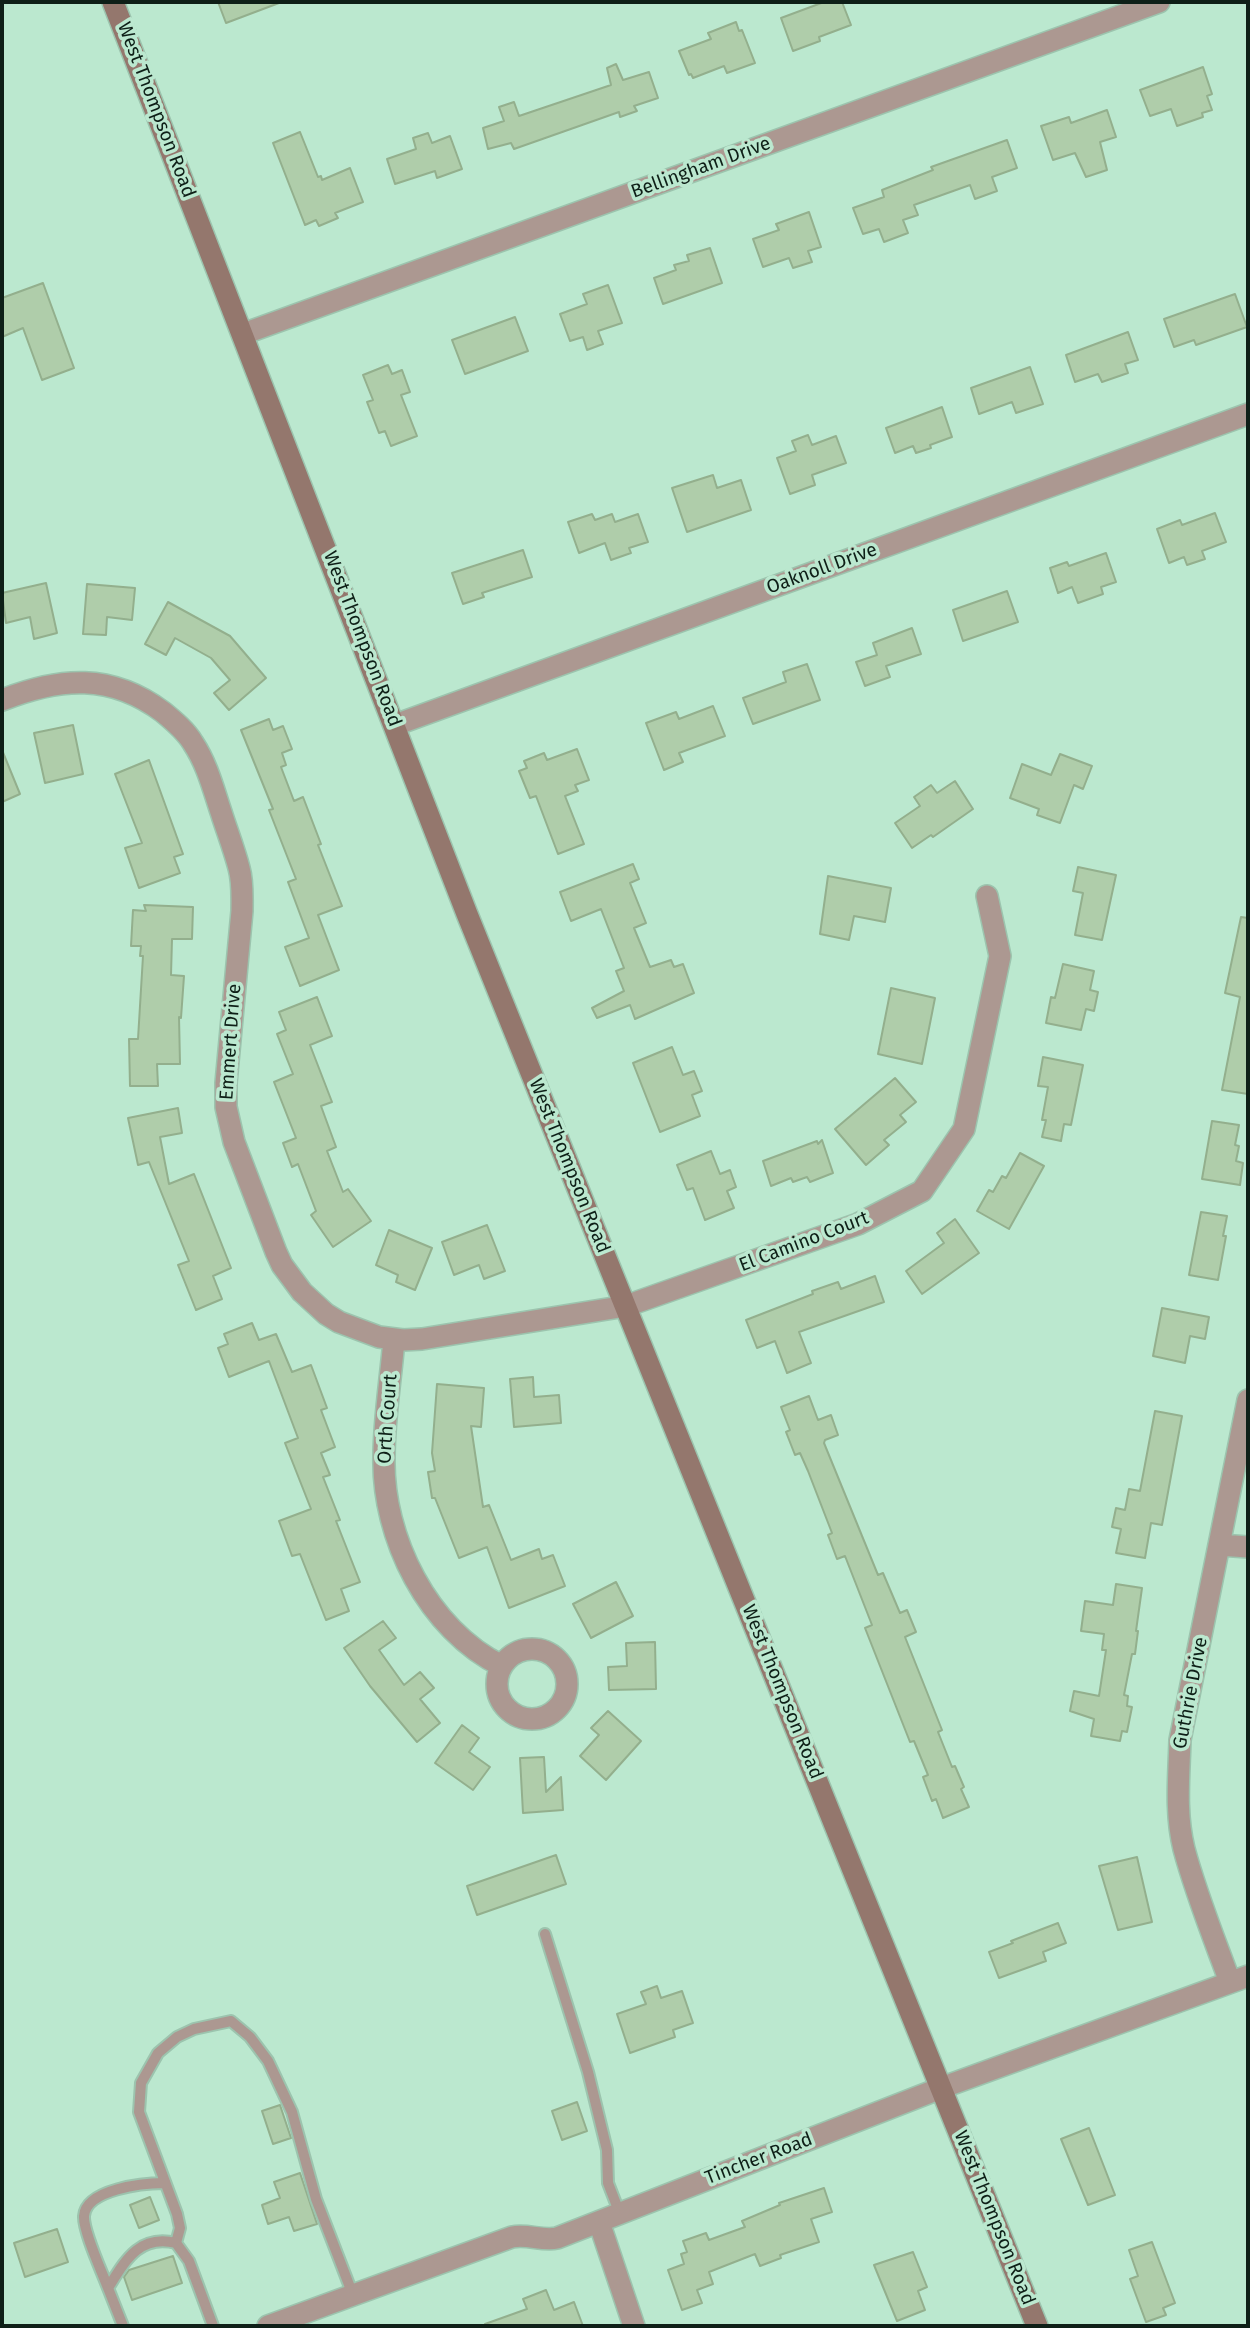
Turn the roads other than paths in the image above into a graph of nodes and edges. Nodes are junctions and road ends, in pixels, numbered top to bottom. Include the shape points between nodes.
1 (113, 2) edge
2 (1159, 2) edge
3 (243, 334) junction
4 (1248, 414) edge
5 (2, 701) edge
6 (395, 725) junction
7 (987, 896) dead end
8 (626, 1306) junction
9 (394, 1339) junction
10 (1248, 1401) edge
11 (1220, 1545) junction
12 (1248, 1547) edge
13 (502, 1666) dead end
14 (545, 1934) dead end
15 (1239, 1979) edge
16 (941, 2088) junction
17 (164, 2183) junction
18 (620, 2214) junction
19 (599, 2222) junction
20 (176, 2243) junction
21 (108, 2288) junction
22 (353, 2295) junction
23 (123, 2326) edge
24 (213, 2326) edge
25 (268, 2326) edge
26 (634, 2326) edge
27 (1037, 2326) edge

1 - 3 main road, West Thompson Road
2 - 3 street, Bellingham Drive
3 - 6 main road, West Thompson Road
4 - 6 street, Oaknoll Drive
5 - 9 street, Emmert Drive via 59,683 112,686 150,703 192,741 209,774 240,870 242,911 226,1083 233,1142 276,1252 302,1292 326,1314 351,1328
6 - 8 main road, West Thompson Road
7 - 8 street, El Camino Court via 1000,956 964,1129 922,1191 858,1224
8 - 9 street, Emmert Drive via 422,1339
8 - 16 main road, West Thompson Road
9 - 13 street, Orth Court via 383,1457 395,1532 405,1559 441,1615 467,1643
10 - 11 street, Guthrie Drive
11 - 12 street
11 - 15 street, Guthrie Drive via 1180,1740 1178,1793 1184,1848
14 - 18 lane via 588,2072 607,2150 608,2183
15 - 16 street, Tincher Road
16 - 18 street, Tincher Road
16 - 27 main road, West Thompson Road
17 - 20 lane via 180,2228
17 - 21 lane via 142,2183 99,2196 89,2204 84,2216
17 - 22 lane via 139,2112 141,2083 158,2053 177,2037 231,2021 268,2061 292,2112 316,2199
18 - 19 street, Tincher Road
19 - 22 street, Tincher Road via 551,2239 512,2237
19 - 26 street
20 - 21 lane via 148,2243 130,2254
20 - 24 lane via 189,2261
21 - 23 lane
22 - 25 street, Tincher Road

